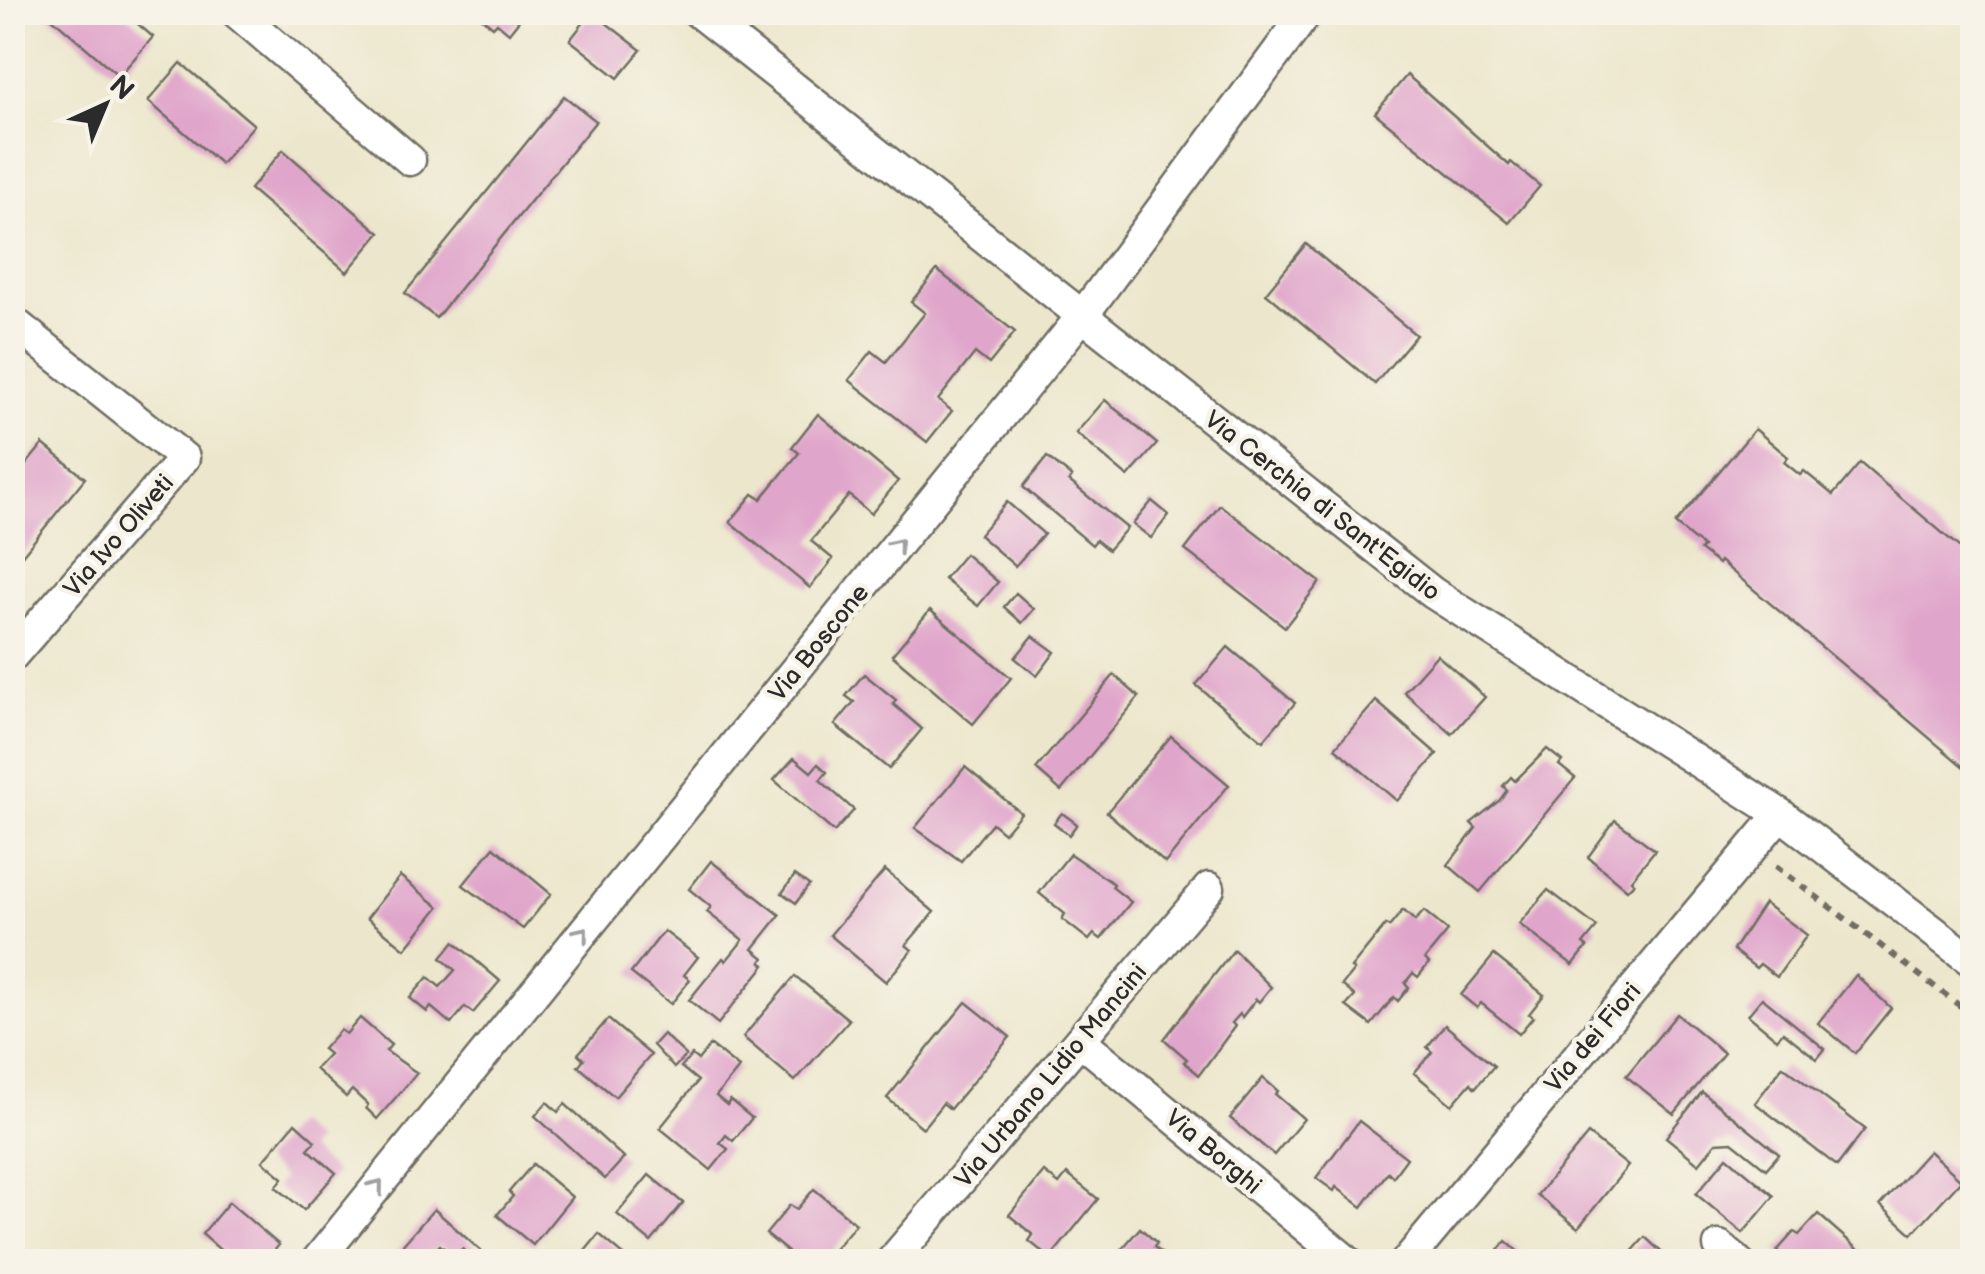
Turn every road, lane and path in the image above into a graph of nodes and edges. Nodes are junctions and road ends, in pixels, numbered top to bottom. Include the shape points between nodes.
1 (236, 12) edge
2 (698, 12) edge
3 (1308, 12) edge
4 (410, 160) dead end
5 (1083, 316) junction
6 (12, 321) edge
7 (12, 656) edge
8 (1780, 814) junction
9 (1751, 847) junction
10 (1209, 888) dead end
11 (1972, 962) edge
12 (1972, 1015) edge
13 (1080, 1040) junction
14 (316, 1262) edge
15 (892, 1262) edge
16 (1348, 1262) edge
17 (1406, 1262) edge

1 - 4 street
2 - 5 street, Via Cerchia di Sant'Egidio
3 - 5 street, Via Boscone
5 - 8 street, Via Cerchia di Sant'Egidio via 1432,593
14 -> 5 street, Via Boscone
6 - 7 street, Via Ivo Oliveti via 184,458
8 - 9 street, Via dei Fiori
8 - 11 street, Via Cerchia di Sant'Egidio
9 - 12 path
9 - 17 street, Via dei Fiori
10 - 13 street, Via Urbano Lidio Mancini
13 - 15 street, Via Urbano Lidio Mancini
13 - 16 street, Via Borghi

